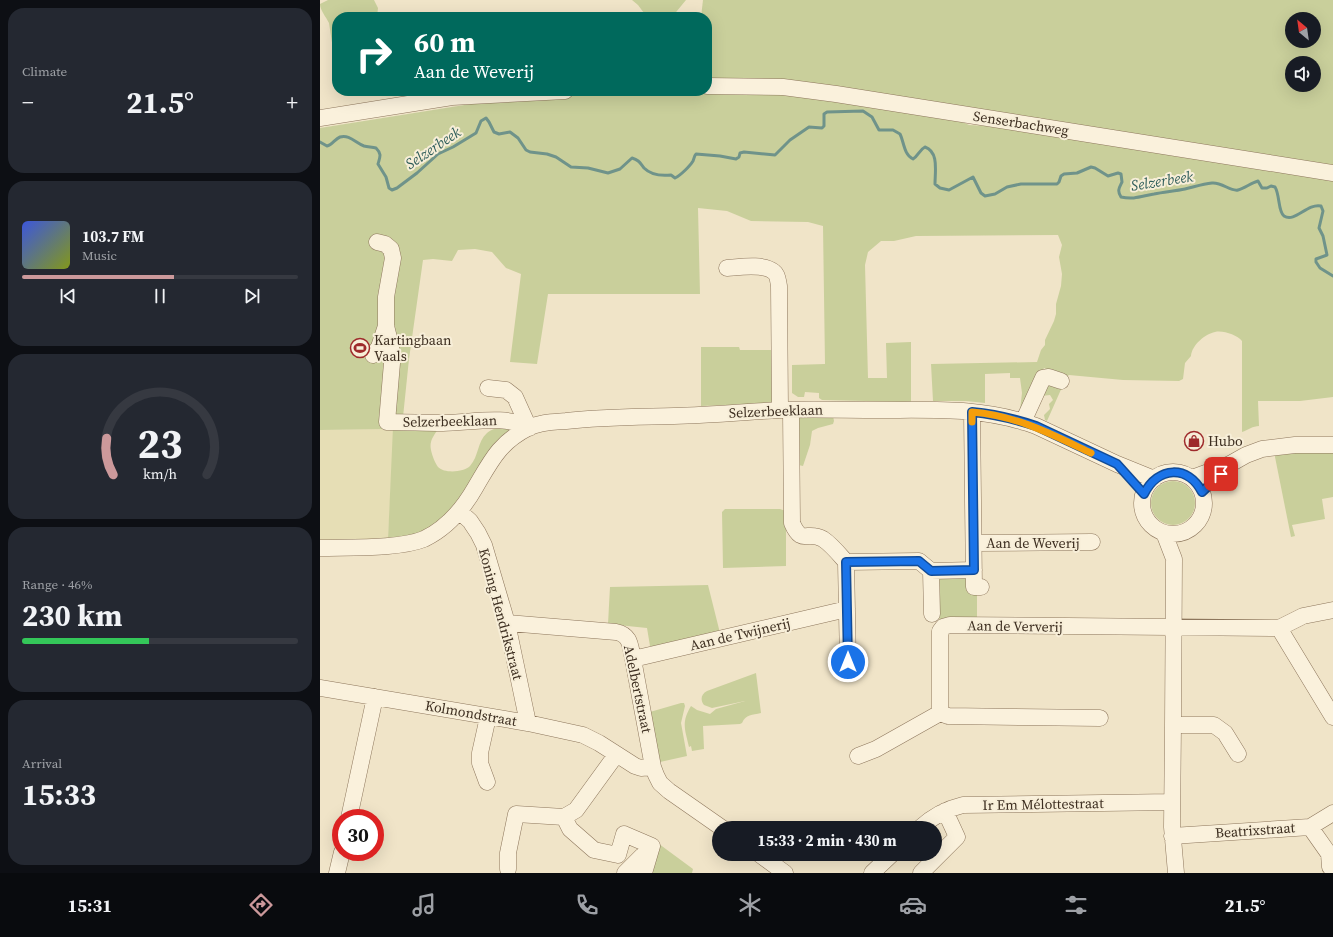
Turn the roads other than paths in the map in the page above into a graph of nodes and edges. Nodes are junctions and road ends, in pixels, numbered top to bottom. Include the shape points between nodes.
1 (712, 86) edge
2 (471, 96) edge
3 (320, 118) edge
4 (1333, 173) edge
5 (377, 242) dead end
6 (727, 268) dead end
7 (386, 326) junction
8 (373, 355) dead end
9 (1061, 381) dead end
10 (488, 388) dead end
11 (786, 410) junction
12 (972, 412) junction
13 (1023, 422) junction
14 (529, 428) junction
15 (1333, 445) edge
16 (1117, 464) junction
17 (1230, 464) junction
18 (1192, 478) junction
19 (1154, 479) junction
20 (1202, 492) junction
21 (1144, 494) junction
22 (460, 512) junction
23 (1186, 532) junction
24 (1164, 533) junction
25 (1092, 542) dead end
26 (974, 543) junction
27 (320, 548) edge
28 (1174, 559) junction
29 (846, 562) junction
30 (974, 570) junction
31 (931, 571) junction
32 (981, 587) dead end
33 (847, 609) junction
34 (1333, 610) edge
35 (932, 614) dead end
36 (507, 623) junction
37 (1173, 628) junction
38 (1279, 628) junction
39 (633, 659) junction
40 (848, 662) dead end
41 (320, 688) edge
42 (375, 697) junction
43 (940, 713) junction
44 (488, 716) junction
45 (1333, 717) edge
46 (1100, 718) dead end
47 (528, 723) junction
48 (1173, 726) junction
49 (616, 754) junction
50 (1238, 754) dead end
51 (858, 756) dead end
52 (653, 767) junction
53 (487, 782) dead end
54 (1172, 802) junction
55 (351, 809) edge
56 (945, 811) junction
57 (1333, 813) edge
58 (564, 817) junction
59 (712, 821) edge
60 (928, 821) edge
61 (1310, 827) junction
62 (1172, 836) junction
63 (633, 855) junction
64 (340, 861) edge
65 (769, 861) edge
66 (1330, 867) dead end
67 (508, 869) dead end
68 (337, 873) edge
69 (625, 873) edge
70 (644, 873) edge
71 (785, 873) edge
72 (921, 873) edge
73 (1176, 873) edge

1 - 4 street, Senserbachweg via 783,87 836,94
2 - 3 street
5 - 7 street via 391,249 393,258 387,291
6 - 11 street via 767,268 775,273 778,279
7 - 8 street via 379,347
7 - 14 street, Selzerbeeklaan via 392,363 387,422 503,420
9 - 13 street via 1045,374
10 - 14 street via 506,390 515,397
11 - 12 street, Selzerbeeklaan
11 - 14 street, Selzerbeeklaan via 589,418 544,423
11 - 29 street via 792,523 796,533 802,537 813,536 822,539
12 - 13 street, Selzerbeeklaan via 990,413
12 - 26 street, Aan de Weverij
13 - 16 street, Selzerbeeklaan
14 - 22 street, Selzerbeeklaan via 498,450
15 - 17 street via 1295,445 1262,449
16 - 19 street, Selzerbeeklaan
16 - 21 street
17 - 18 street
17 - 20 street
18 - 19 street via 1173,472
18 - 20 street
19 - 21 street
20 - 23 street via 1202,516
21 - 24 street via 1142,505 1147,519 1151,525
22 - 27 street, Selzerbeeklaan via 440,530 424,539 389,545
22 - 36 street, Koning Hendrikstraat via 478,532 484,545
23 - 24 street
23 - 28 street
24 - 28 street
25 - 26 street, Aan de Weverij
26 - 30 street, Aan de Weverij
28 - 37 street
29 - 31 street via 919,561
29 - 33 street
30 - 31 street
30 - 32 street, Aan de Weverij via 974,587
31 - 35 street
33 - 39 street, Aan de Twijnerij
33 - 40 street
34 - 38 street via 1303,616
36 - 39 street, Adelbertstraat via 622,633 629,641
36 - 47 street, Koning Hendrikstraat
37 - 38 street
37 - 43 street, Aan de Ververij via 950,625 943,627 940,631
37 - 48 street
38 - 45 street
39 - 52 street, Adelbertstraat
41 - 42 street, Kolmondstraat
42 - 44 street, Kolmondstraat
42 - 55 street
43 - 46 street via 948,716
43 - 51 street via 876,749
44 - 47 street, Kolmondstraat
44 - 53 street via 480,754 480,763
47 - 49 street, Kolmondstraat via 583,735
48 - 50 street via 1214,725 1225,733
48 - 54 street
49 - 52 street, Kolmondstraat via 635,766
49 - 58 street via 576,810
52 - 59 street via 660,783
54 - 56 street, Ir Em Mélottestraat via 963,805
54 - 62 street
56 - 60 street, Ir Em Mélottestraat
56 - 72 street via 957,837
57 - 61 street, Beatrixstraat
58 - 63 street via 570,829 594,850
58 - 67 street via 516,814 508,853
61 - 62 street, Beatrixstraat
61 - 66 street via 1329,854
62 - 73 street
63 - 69 street
63 - 70 street
64 - 68 street
65 - 71 street

